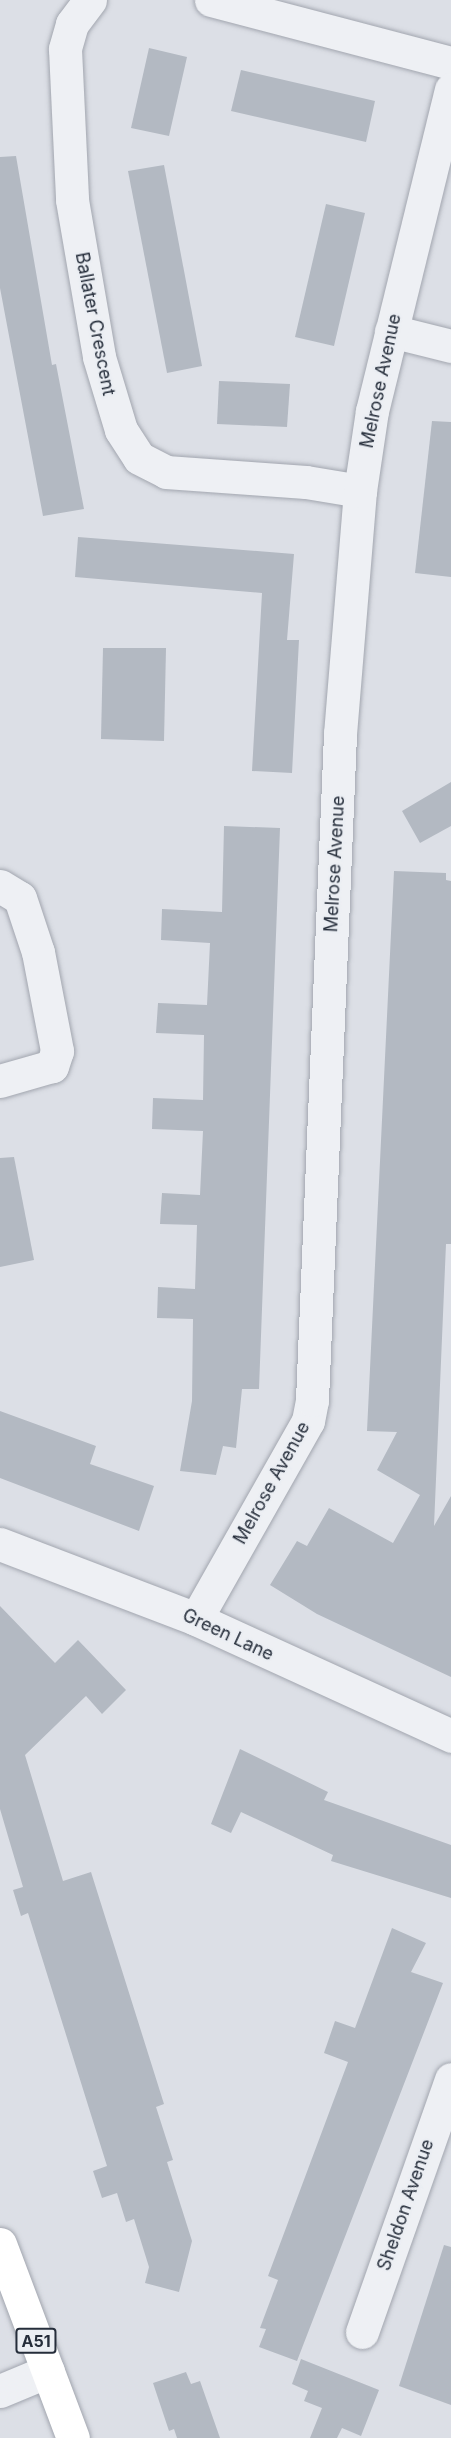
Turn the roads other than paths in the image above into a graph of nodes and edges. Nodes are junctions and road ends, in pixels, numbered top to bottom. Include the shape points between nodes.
1 (90, 0) edge
2 (211, 0) edge
3 (451, 63) edge
4 (451, 90) edge
5 (391, 330) junction
6 (451, 346) edge
7 (360, 491) junction
8 (0, 886) edge
9 (0, 1081) edge
10 (0, 1544) edge
11 (196, 1619) junction
12 (451, 1736) edge
13 (451, 2079) edge
14 (0, 2244) edge
15 (362, 2332) dead end
16 (48, 2371) junction
17 (0, 2391) edge
18 (73, 2438) edge

1 - 7 street, Ballater Crescent via 72,24 65,50 72,200 99,357 121,430 140,458 166,472 306,482
2 - 3 street
4 - 5 street, Melrose Avenue
5 - 6 street
5 - 7 street, Melrose Avenue via 372,411
7 - 11 street, Melrose Avenue via 340,734 312,1400 308,1421
8 - 9 street via 20,898 24,909 38,952 57,1051 52,1066
10 - 11 street, Green Lane
11 - 12 street, Green Lane
13 - 15 street, Sheldon Avenue
14 - 16 highway, A51
16 - 17 street
16 - 18 highway, A51

